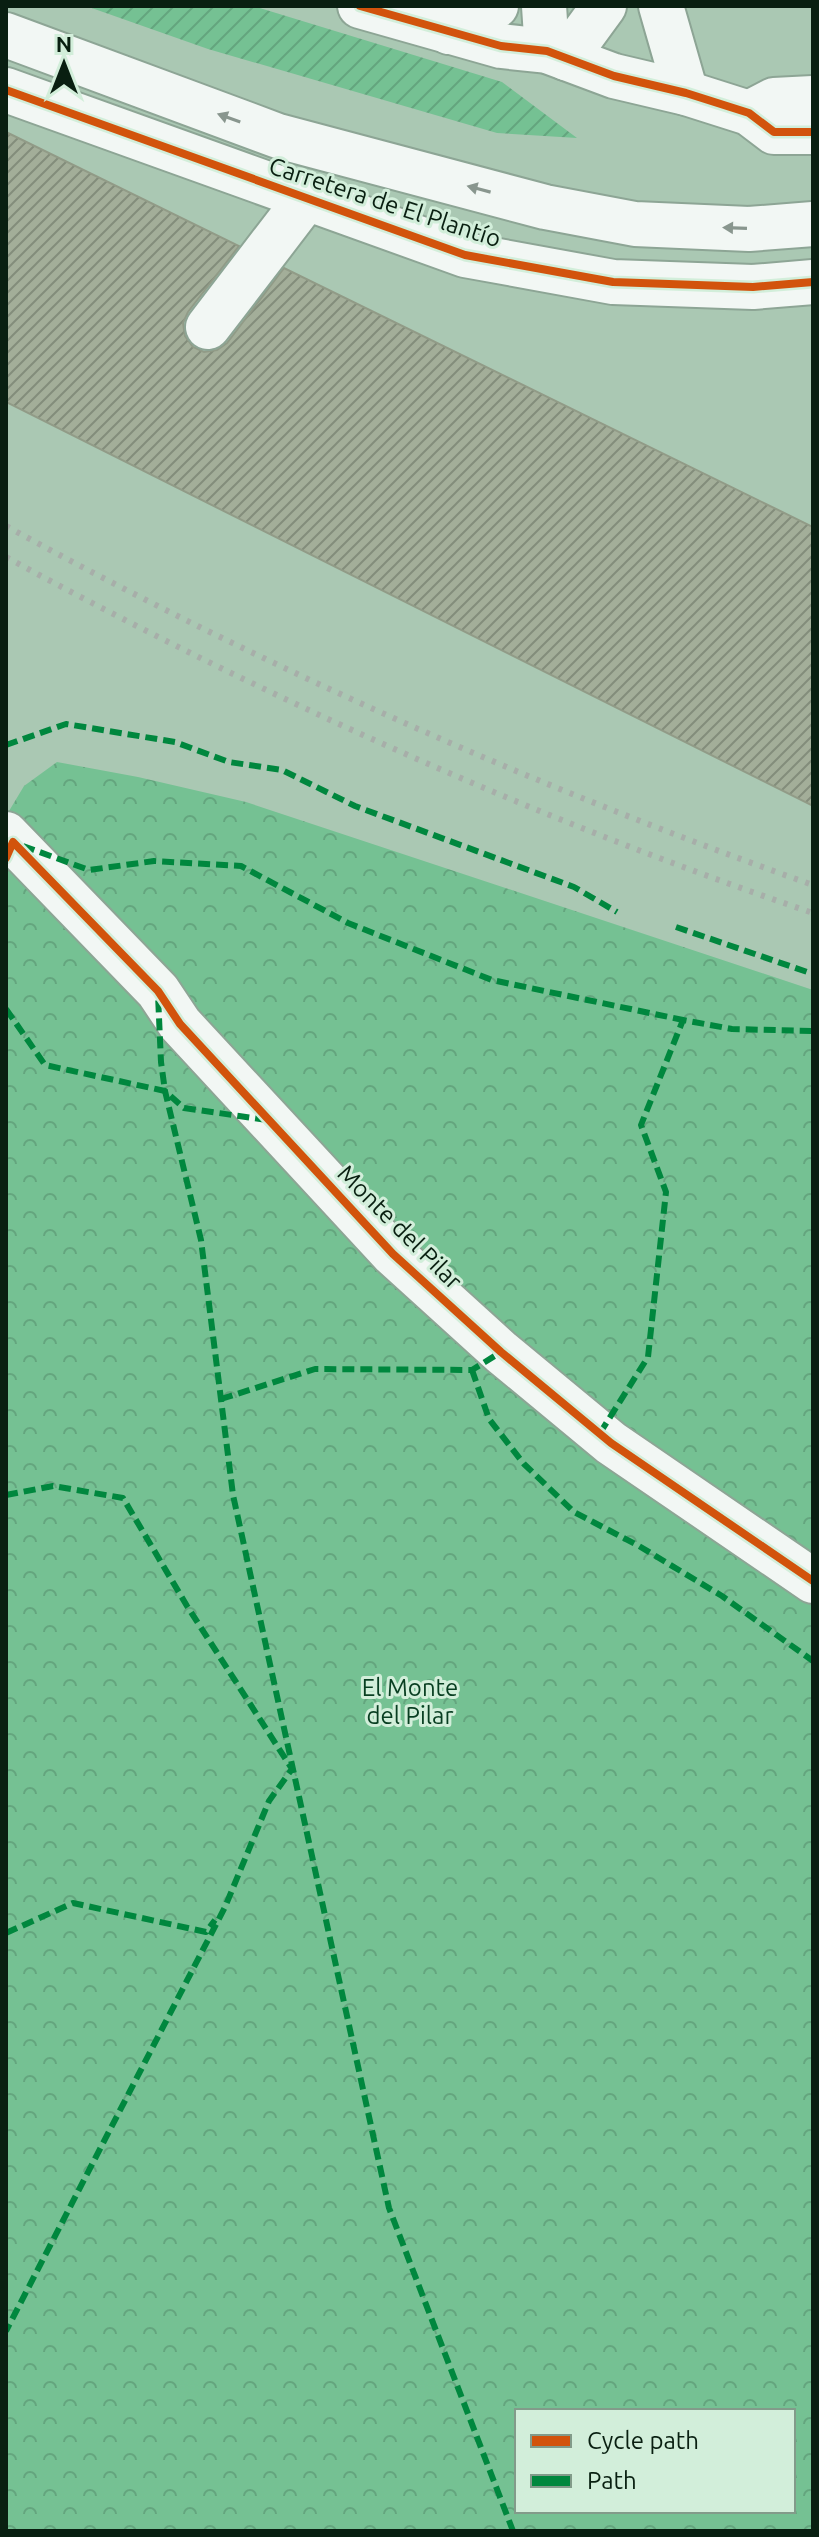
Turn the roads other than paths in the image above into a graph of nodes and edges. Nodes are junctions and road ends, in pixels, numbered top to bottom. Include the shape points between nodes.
1 (360, 6) edge
2 (496, 6) edge
3 (544, 6) edge
4 (604, 6) edge
5 (661, 6) edge
6 (449, 32) junction
7 (6, 35) edge
8 (556, 54) junction
9 (6, 90) edge
10 (686, 93) junction
11 (813, 98) edge
12 (749, 113) junction
13 (813, 132) edge
14 (312, 202) junction
15 (813, 224) edge
16 (813, 282) edge
17 (221, 334) dead end
18 (10, 838) edge
19 (813, 1581) edge

1 - 6 street
2 - 6 street
3 - 8 street
4 - 8 street
5 - 10 street
6 - 8 street
15 -> 7 street, Carretera de El Plantío via 749,229 635,224 545,207 278,136
8 - 10 street via 614,76
9 - 14 street, Carretera de El Plantío
10 - 12 street
11 - 12 street via 774,100
12 - 13 street via 774,132
14 - 16 street, Carretera de El Plantío via 465,255 613,282 753,287
14 - 17 street
18 - 19 street, Monte del Pilar via 158,991 180,1024 393,1254 611,1443

